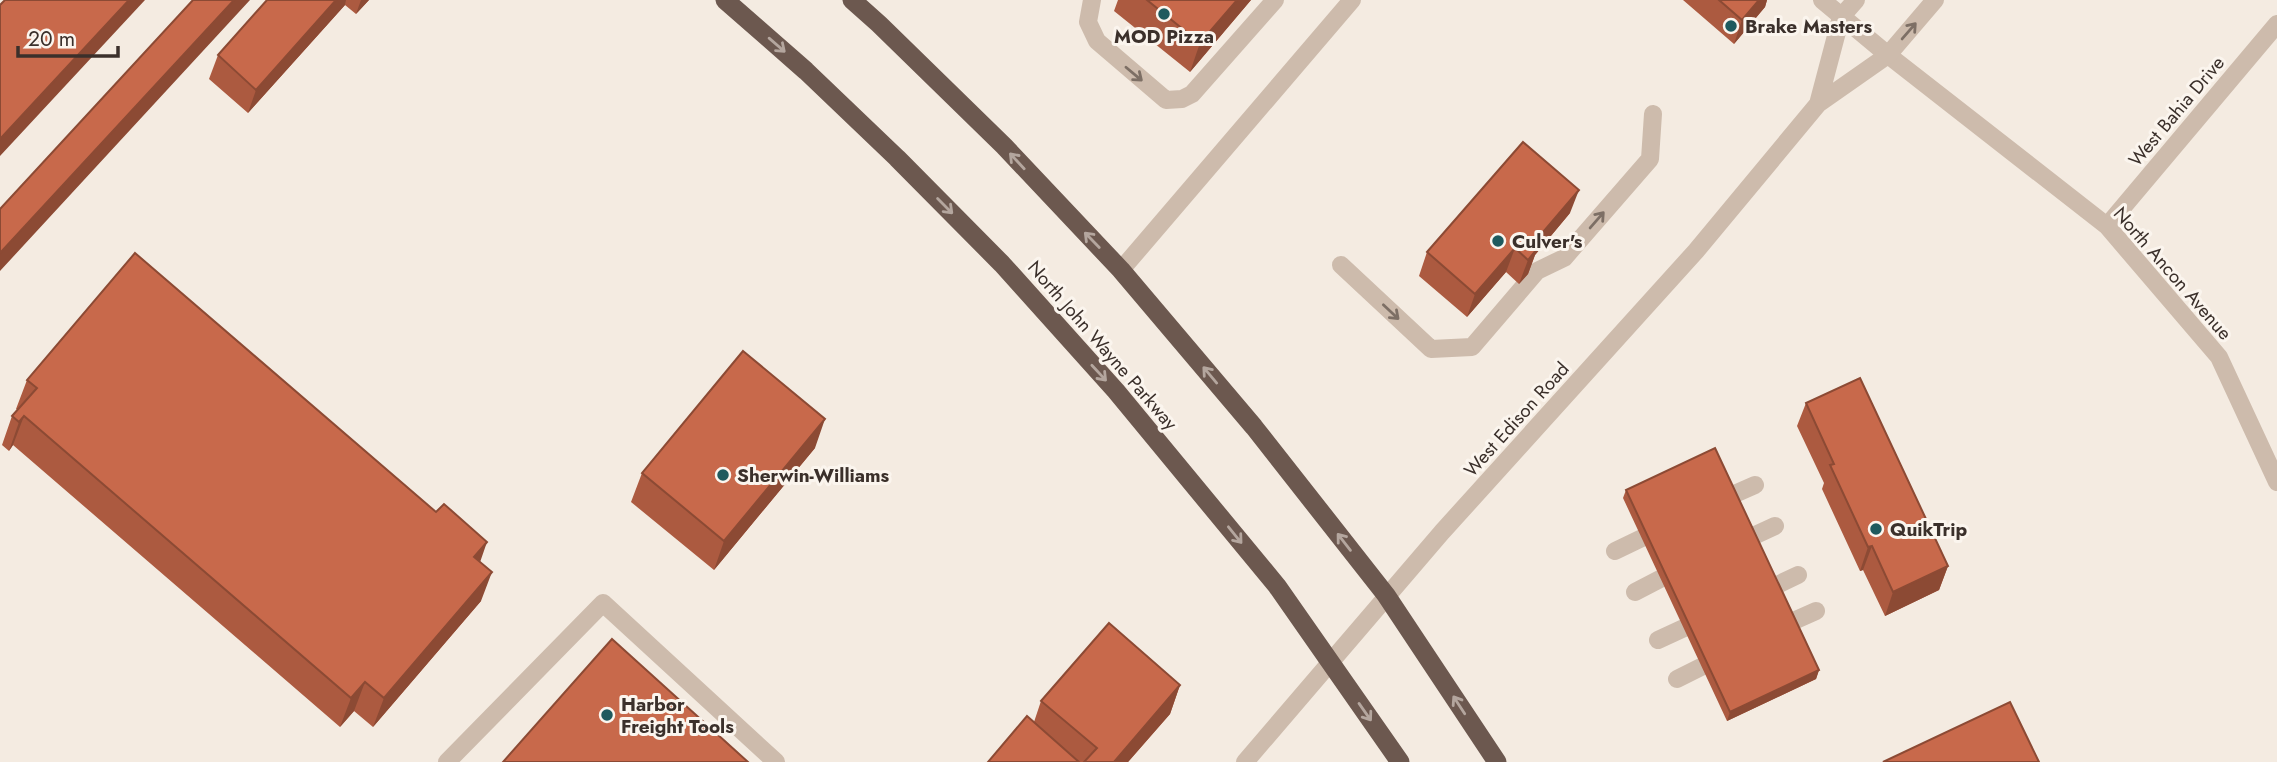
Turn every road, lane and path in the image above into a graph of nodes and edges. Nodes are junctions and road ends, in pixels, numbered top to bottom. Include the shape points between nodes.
1 (725, 0) edge
2 (852, 0) edge
3 (1092, 0) edge
4 (1275, 0) edge
5 (1352, 0) edge
6 (1822, 0) edge
7 (1856, 0) edge
8 (1936, 0) edge
9 (1841, 16) junction
10 (2277, 24) edge
11 (1888, 55) junction
12 (1818, 104) junction
13 (1653, 114) dead end
14 (2108, 226) junction
15 (1341, 265) dead end
16 (1121, 270) junction
17 (2277, 482) edge
18 (1755, 485) dead end
19 (1730, 496) edge
20 (1775, 526) dead end
21 (1642, 538) edge
22 (1749, 538) edge
23 (1615, 551) dead end
24 (1798, 575) dead end
25 (1660, 579) dead end
26 (1773, 587) edge
27 (1635, 592) dead end
28 (1386, 596) junction
29 (1816, 611) dead end
30 (1790, 624) edge
31 (1684, 628) edge
32 (1658, 639) dead end
33 (1330, 661) junction
34 (1702, 667) edge
35 (1677, 679) dead end
36 (447, 762) edge
37 (776, 762) edge
38 (1245, 762) edge
39 (1400, 762) edge
40 (1497, 762) edge

1 -> 33 highway, North John Wayne Parkway via 826,90 1002,264 1192,482 1277,586
16 -> 2 highway via 1004,146
3 -> 4 street via 1088,22 1097,41 1166,100 1192,94
5 - 16 street
6 - 9 street, North Ancon Avenue
7 - 9 street, West Edison Road
11 -> 8 street, West Edison Road
9 - 11 street, North Ancon Avenue
9 - 12 street, West Edison Road
10 - 14 street, West Bahia Drive
11 - 12 street, West Edison Road
11 - 14 street, North Ancon Avenue
12 - 28 street, West Edison Road via 1696,251
15 -> 13 street via 1431,349 1472,347 1537,271 1564,258 1650,159
14 - 17 street, North Ancon Avenue via 2219,357
28 -> 16 highway via 1254,427
18 - 19 street
20 - 22 street
21 - 23 street
24 - 26 street
25 - 27 street
28 - 33 street, West Edison Road
40 -> 28 highway
29 - 30 street
31 - 32 street
33 - 38 street, West Edison Road
33 -> 39 highway, North John Wayne Parkway
34 - 35 street
36 - 37 street via 603,603

